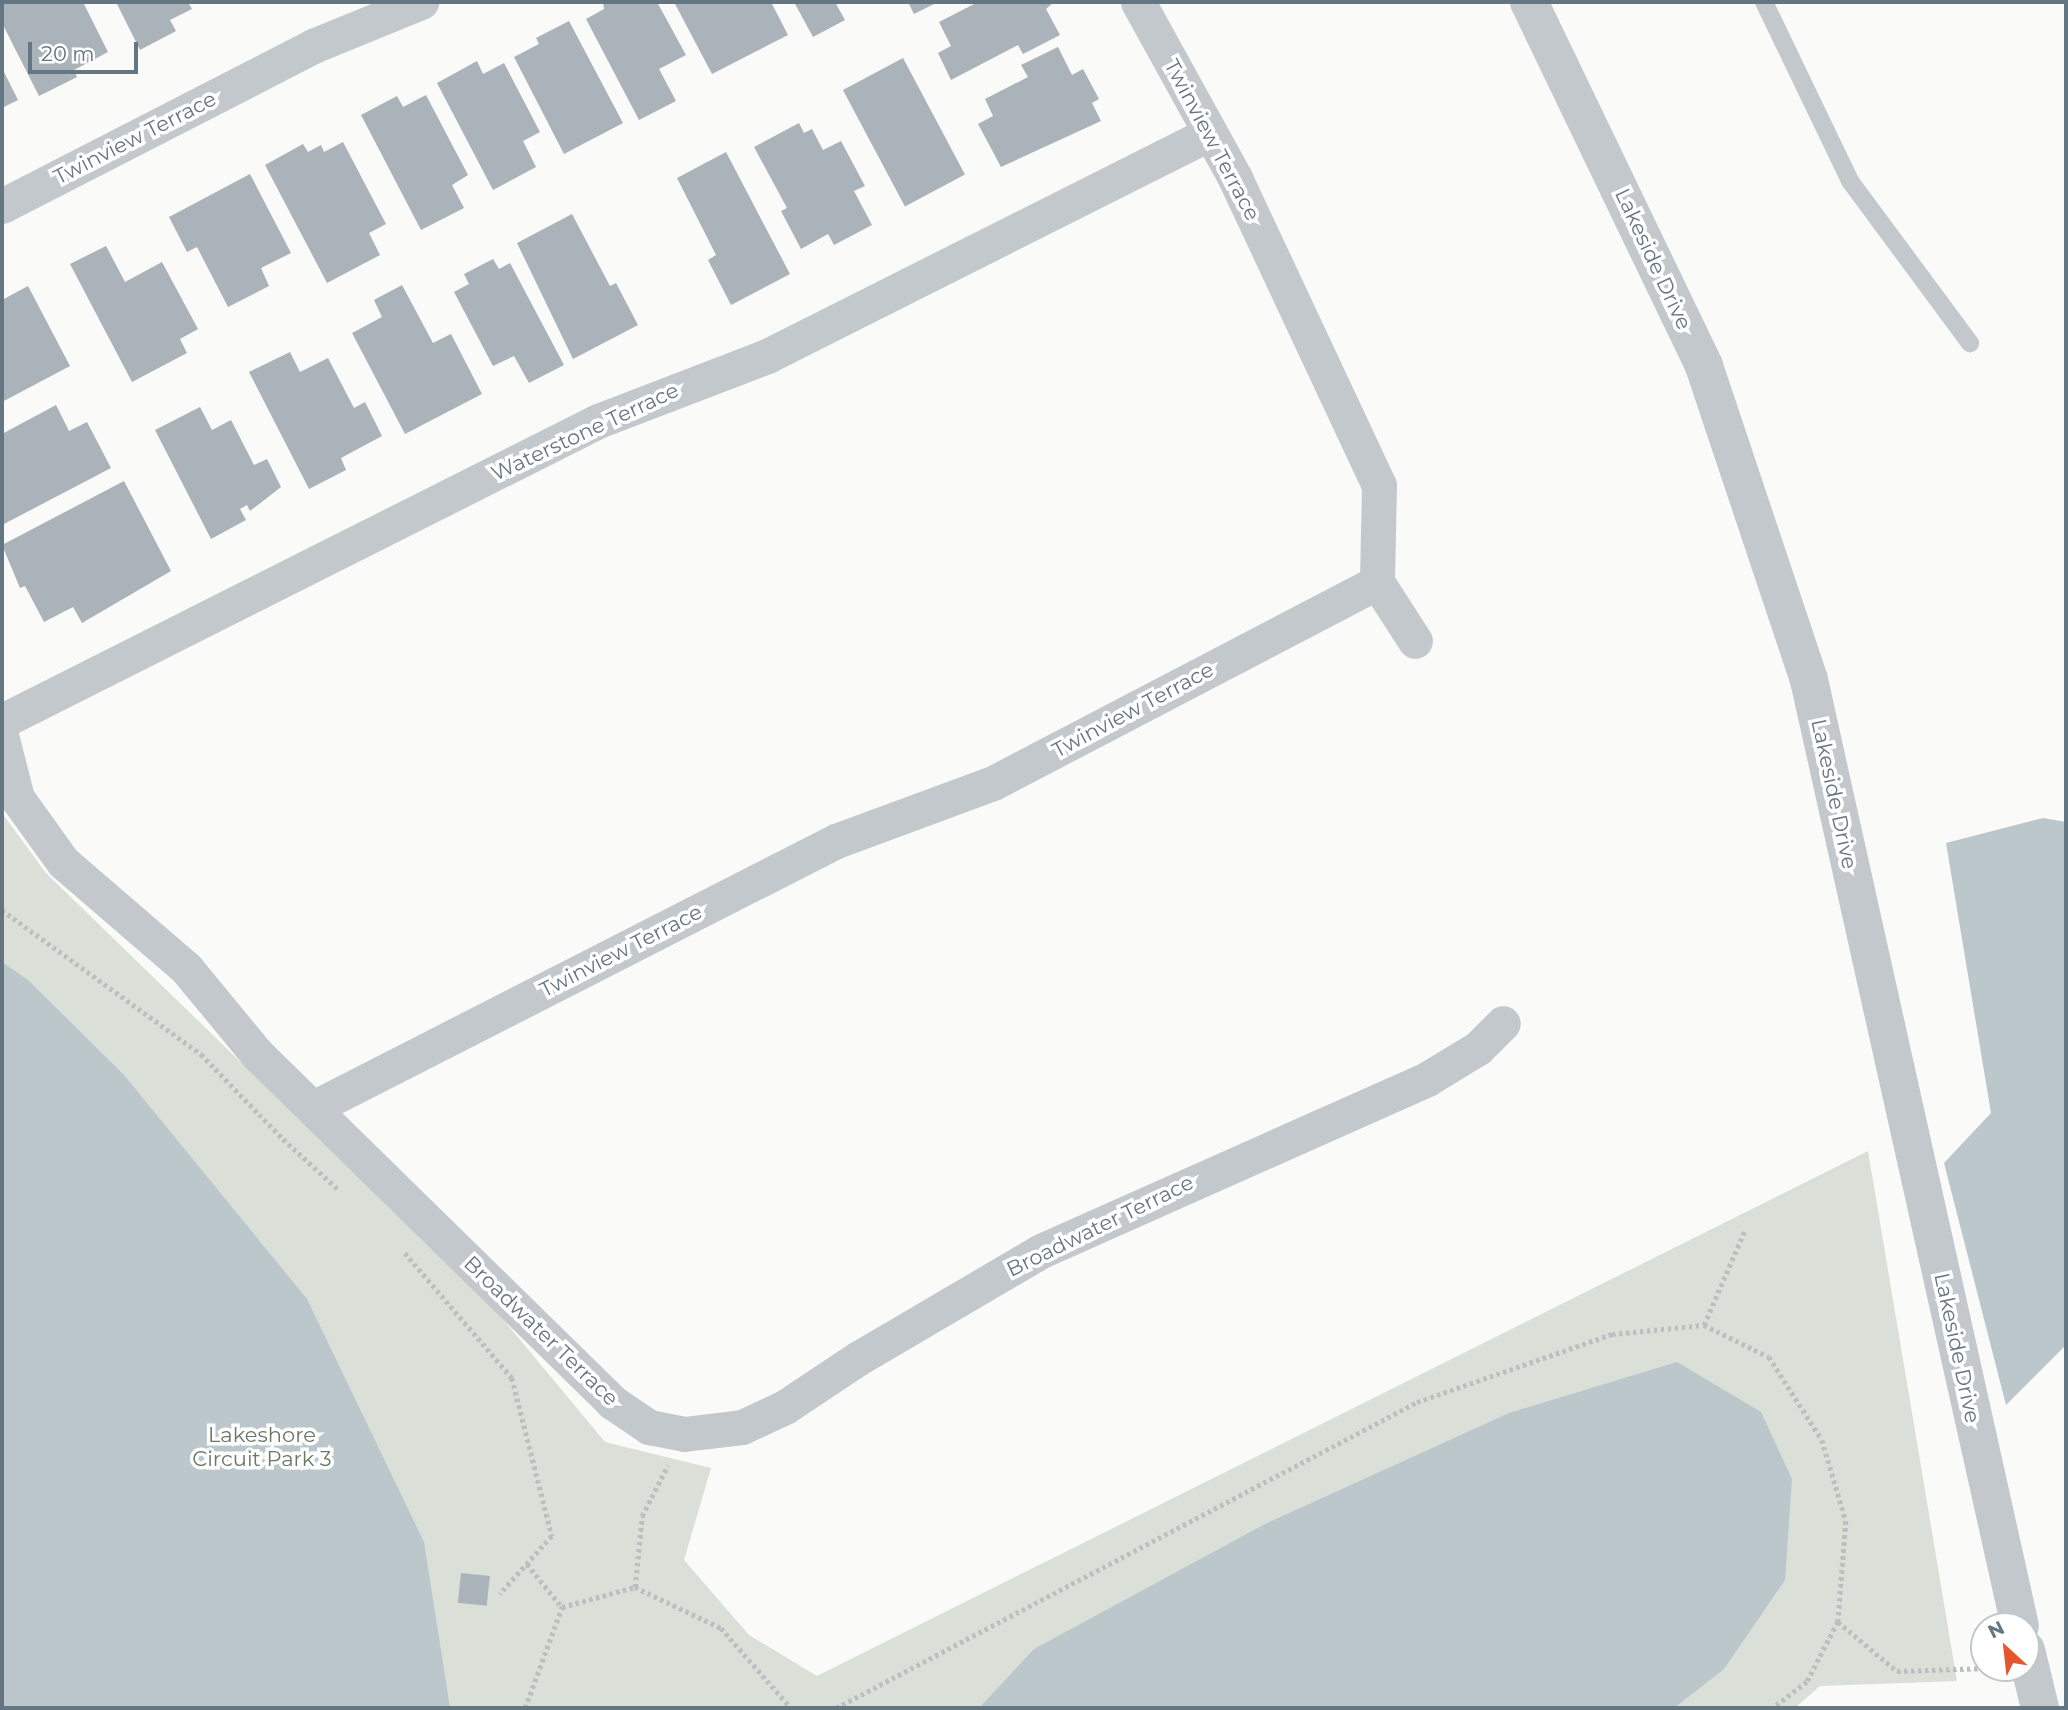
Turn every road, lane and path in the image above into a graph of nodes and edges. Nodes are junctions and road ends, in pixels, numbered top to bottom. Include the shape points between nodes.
1 (421, 2) edge
2 (1138, 2) edge
3 (1529, 2) edge
4 (1764, 2) edge
5 (1210, 133) junction
6 (2, 206) edge
7 (1970, 343) dead end
8 (1377, 582) junction
9 (1415, 641) dead end
10 (2, 721) edge
11 (2, 739) edge
12 (2, 910) edge
13 (1503, 1023) dead end
14 (313, 1108) junction
15 (340, 1190) dead end
16 (1745, 1230) dead end
17 (398, 1246) dead end
18 (1704, 1325) junction
19 (684, 1434) junction
20 (527, 1564) junction
21 (635, 1587) junction
22 (500, 1594) dead end
23 (562, 1607) junction
24 (2017, 1612) edge
25 (1838, 1622) junction
26 (1970, 1669) edge
27 (2034, 1682) edge
28 (525, 1708) edge
29 (791, 1708) edge
30 (836, 1708) edge
31 (1773, 1708) edge
32 (2040, 1708) edge

1 - 6 street, Twinview Terrace via 313,46
2 - 5 street, Twinview Terrace
3 - 24 street, Lakeside Drive via 1704,366 1809,680
4 - 7 lane via 1850,181
5 - 8 street, Twinview Terrace via 1379,485
5 - 10 street, Waterstone Terrace via 767,356 598,421
8 - 9 street
8 - 14 street, Twinview Terrace via 993,783 836,841
11 - 14 street, Broadwater Terrace via 17,798 63,862 186,968 257,1054
12 - 15 path via 201,1054
13 - 19 street, Broadwater Terrace via 1478,1048 1427,1079 1041,1251 857,1359 785,1407 742,1427
14 - 19 street, Broadwater Terrace via 612,1402 649,1427
16 - 18 path
17 - 20 path via 512,1378 552,1535
18 - 25 path via 1769,1357 1822,1440 1846,1521
18 - 30 path via 1612,1334 1418,1402
19 - 21 path via 642,1516
20 - 22 path
20 - 23 path
21 - 23 path
21 - 29 path via 721,1628
23 - 28 path
25 - 26 path via 1896,1671
25 - 31 path via 1807,1682
27 - 32 street

